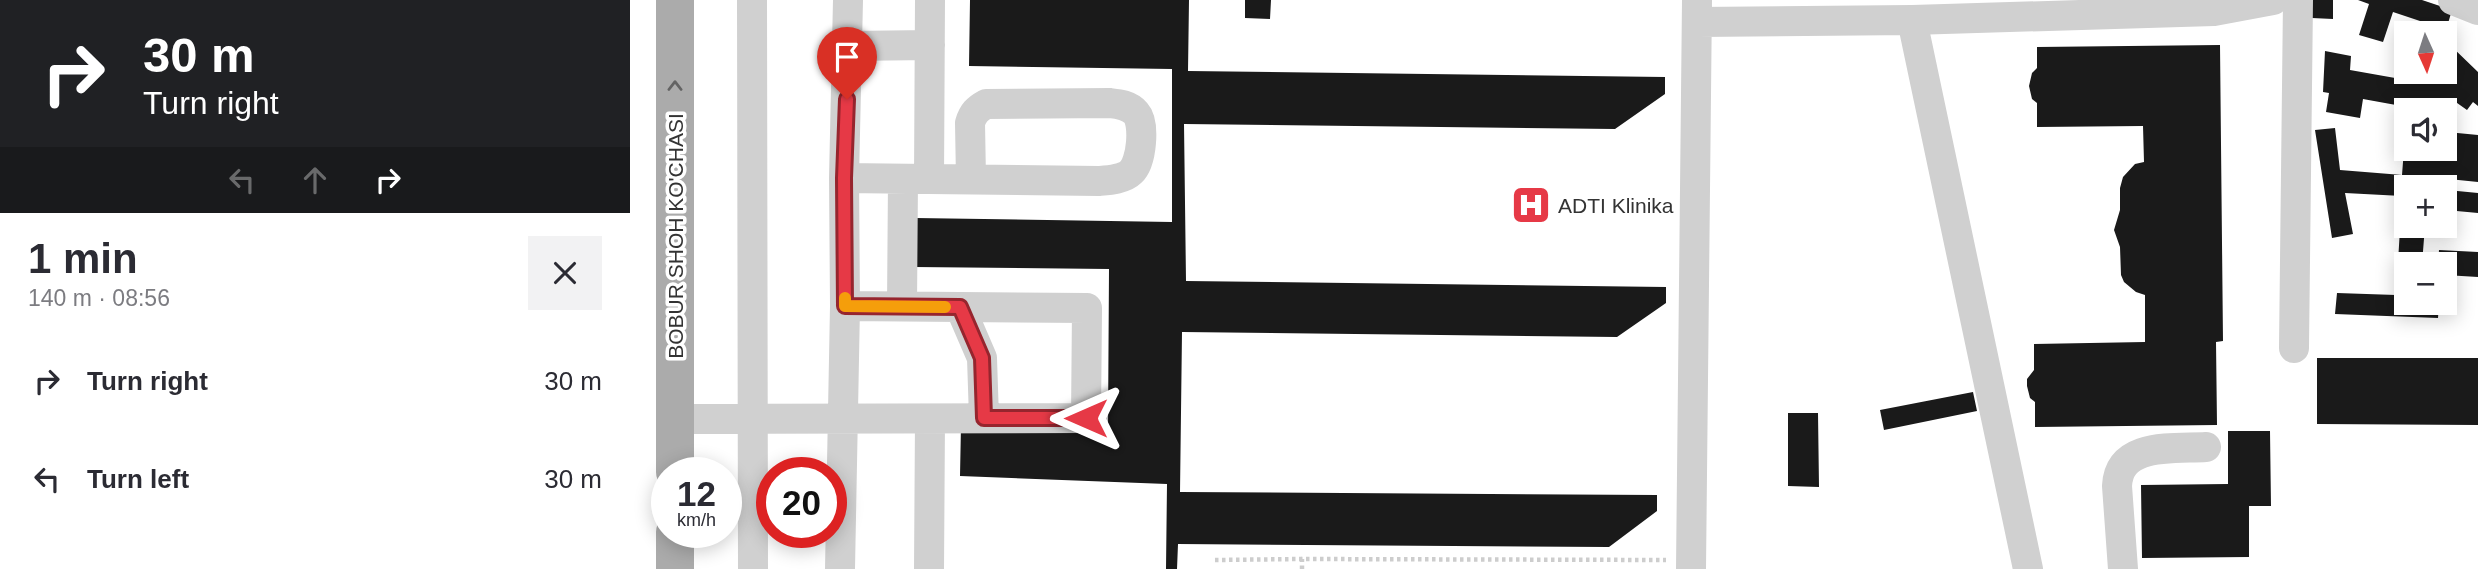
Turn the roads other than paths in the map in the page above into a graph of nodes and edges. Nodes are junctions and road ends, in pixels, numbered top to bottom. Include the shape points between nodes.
1 (675, 0) edge
2 (752, 0) edge
3 (848, 0) edge
4 (930, 0) edge
5 (2273, 0) edge
6 (2298, 0) edge
7 (2453, 0) edge
8 (2478, 10) edge
9 (1698, 11) edge
10 (1912, 20) junction
11 (930, 45) junction
12 (848, 46) junction
13 (844, 178) junction
14 (916, 179) junction
15 (971, 179) junction
16 (845, 306) junction
17 (902, 306) junction
18 (960, 307) junction
19 (2294, 348) dead end
20 (752, 418) junction
21 (842, 418) junction
22 (984, 418) junction
23 (675, 419) junction
24 (930, 419) junction
25 (2206, 447) dead end
26 (675, 457) edge
27 (675, 548) edge
28 (1691, 565) edge
29 (675, 569) edge
30 (753, 569) edge
31 (840, 569) edge
32 (929, 569) edge
33 (2028, 569) edge
34 (2123, 569) edge

23 -> 1 main road, BOBUR SHOH KO'CHASI
2 - 20 street
3 - 12 street
4 - 11 street
5 - 10 street via 2214,11
6 - 19 street
7 - 8 street
9 - 10 street
9 - 28 street
10 - 33 street
11 - 12 street
11 - 14 street
12 - 13 street
13 - 14 street
13 - 16 street
14 - 15 street
14 - 17 street
15 - 15 street via 1118,179 1138,164 1138,114 1110,103 986,104 972,114 970,123
16 - 17 street
16 - 21 street
17 - 18 street
18 - 22 street via 982,358
18 - 22 street via 1087,308 1086,418
20 - 21 street
20 - 23 street
20 - 30 street
21 - 24 street
21 - 31 street
22 - 24 street
23 - 26 main road, BOBUR SHOH KO'CHASI
24 - 32 street
25 - 34 street via 2160,449 2124,461 2117,486
27 - 29 main road

